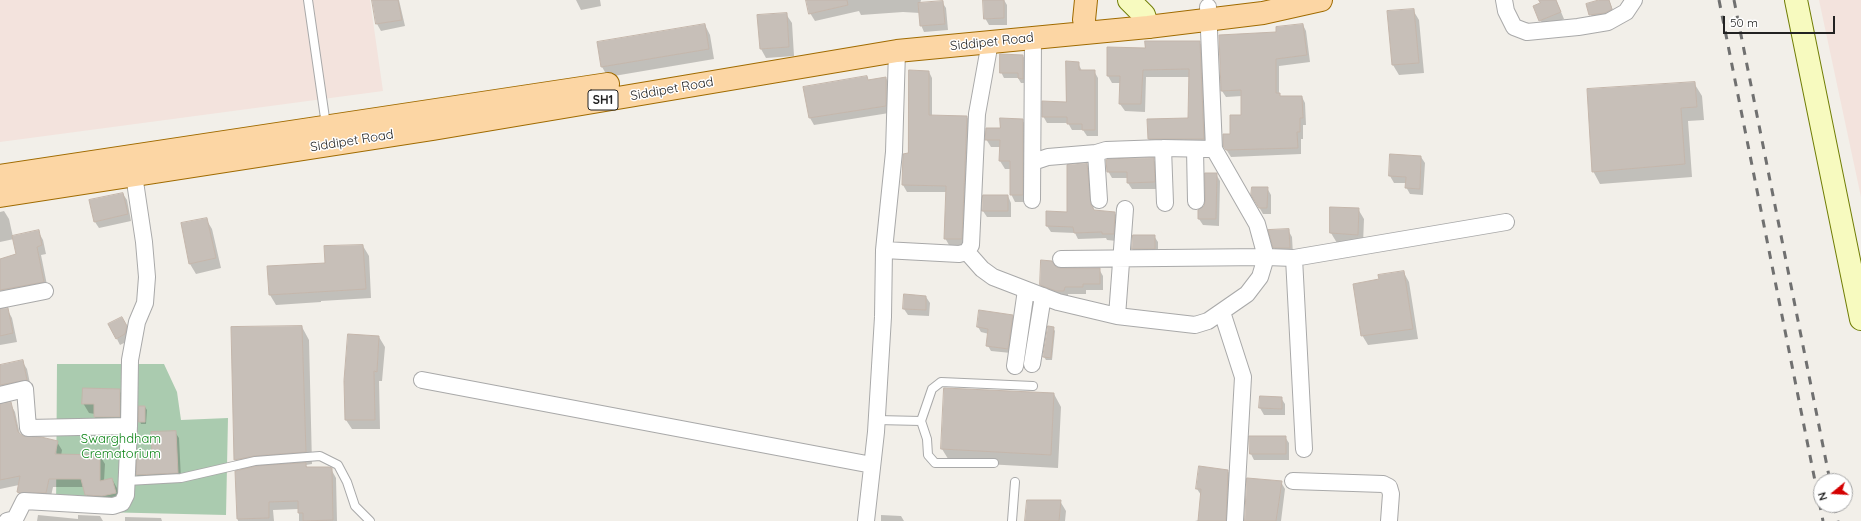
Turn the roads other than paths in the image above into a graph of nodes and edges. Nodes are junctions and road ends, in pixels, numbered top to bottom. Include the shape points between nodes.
1 (308, 0) edge
2 (1253, 0) edge
3 (1321, 0) edge
4 (1504, 0) edge
5 (1634, 0) edge
6 (1796, 0) edge
7 (1085, 10) edge
8 (1208, 13) junction
9 (1140, 14) edge
10 (1033, 38) junction
11 (990, 42) junction
12 (897, 51) junction
13 (326, 126) junction
14 (1163, 148) junction
15 (1196, 149) junction
16 (1214, 149) junction
17 (1096, 153) junction
18 (1033, 162) junction
19 (134, 175) junction
20 (0, 176) edge
21 (0, 196) edge
22 (1032, 200) dead end
23 (1100, 200) dead end
24 (1196, 201) dead end
25 (1165, 203) dead end
26 (1125, 209) dead end
27 (1506, 222) dead end
28 (884, 250) junction
29 (967, 252) junction
30 (1266, 257) junction
31 (1294, 258) junction
32 (1061, 259) dead end
33 (1121, 259) junction
34 (45, 290) dead end
35 (1026, 290) junction
36 (1043, 296) junction
37 (0, 300) edge
38 (1222, 312) junction
39 (1117, 316) junction
40 (1861, 320) edge
41 (1032, 364) dead end
42 (1015, 366) dead end
43 (422, 380) dead end
44 (1033, 386) dead end
45 (0, 395) edge
46 (877, 420) junction
47 (921, 422) junction
48 (129, 426) junction
49 (1304, 449) dead end
50 (994, 463) dead end
51 (872, 465) junction
52 (1293, 481) dead end
53 (127, 482) junction
54 (1014, 482) dead end
55 (12, 520) edge
56 (370, 521) edge
57 (866, 521) edge
58 (1012, 521) edge
59 (1235, 521) edge
60 (1389, 521) edge

1 - 13 lane
2 - 8 main road, Siddipet Road / SH1
3 - 8 main road, Siddipet Road / SH1 via 1263,13
4 - 5 street via 1506,12 1514,27 1527,32 1608,22 1626,12
6 - 40 street
7 - 9 main road, Siddipet Road / SH1
7 - 13 main road, Siddipet Road / SH1 via 900,36 517,99
8 - 9 main road, Siddipet Road / SH1
8 - 16 street
9 - 10 main road, Siddipet Road / SH1
10 - 11 main road, Siddipet Road / SH1
10 - 18 street
11 - 12 main road, Siddipet Road / SH1
11 - 29 street via 977,114 971,245
12 - 19 main road, Siddipet Road / SH1 via 434,129
12 - 28 street via 894,152
13 - 20 main road, Siddipet Road / SH1
14 - 15 street
14 - 17 street via 1106,150
14 - 25 street
15 - 16 street
15 - 24 street
16 - 30 street via 1257,224
17 - 18 street via 1048,157
17 - 23 street
18 - 22 street
19 - 21 main road, Siddipet Road / SH1
19 - 48 street via 147,277 145,303 130,360
26 - 33 street
27 - 31 street
28 - 29 street via 959,254
28 - 46 street
29 - 35 street via 982,270
30 - 31 street
30 - 33 street
30 - 38 street via 1260,278 1248,294
31 - 49 street
32 - 33 street
33 - 39 street
34 - 37 street
35 - 36 street
35 - 42 street
36 - 39 street
36 - 41 street
38 - 39 street via 1208,321 1195,325
38 - 59 street via 1243,377
43 - 51 street
44 - 47 lane via 941,382 932,389
45 - 48 street via 25,389 28,428
46 - 47 lane
46 - 51 street
47 - 50 lane via 927,439 928,455 935,463
48 - 53 street
51 - 57 street
52 - 60 street via 1383,484 1389,487 1391,494
53 - 55 street via 126,495 122,503 113,506 24,501
53 - 56 lane via 181,478 255,461 320,456 338,465 355,506
54 - 58 lane

